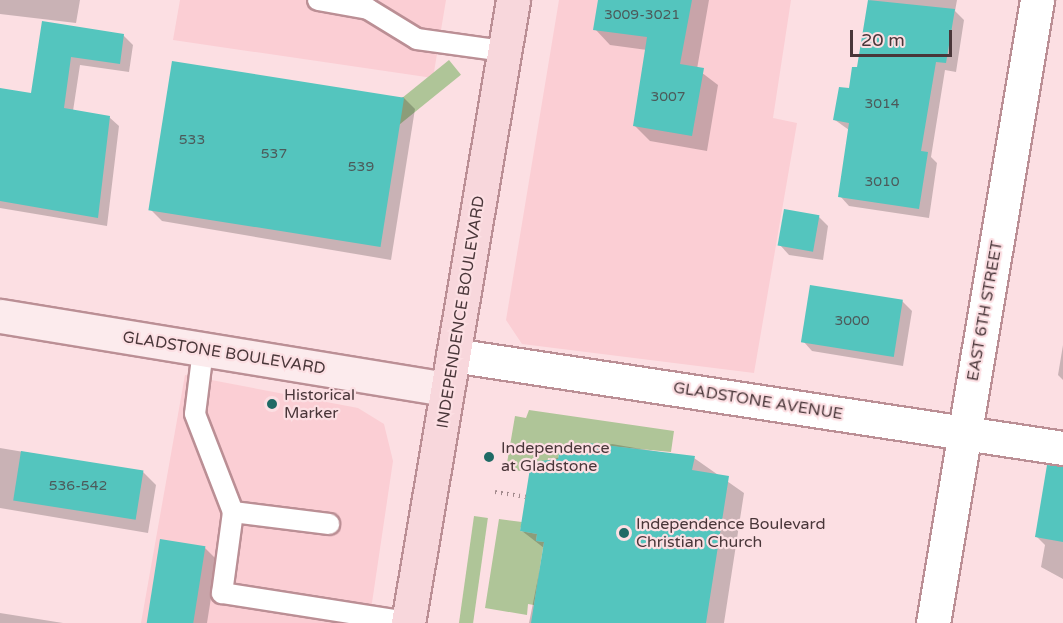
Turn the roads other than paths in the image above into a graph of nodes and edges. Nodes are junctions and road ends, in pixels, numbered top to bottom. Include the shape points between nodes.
1 (318, 0) edge
2 (513, 0) edge
3 (1037, 0) edge
4 (504, 51) junction
5 (0, 316) edge
6 (203, 350) junction
7 (453, 355) junction
8 (447, 388) junction
9 (964, 433) junction
10 (1063, 448) edge
11 (233, 512) junction
12 (329, 524) dead end
13 (408, 622) edge
14 (933, 623) edge

1 - 4 lane via 368,9 417,39
2 - 4 main road, INDEPENDENCE BOULEVARD
3 - 9 street, EAST 6TH STREET
4 - 7 main road, INDEPENDENCE BOULEVARD
5 - 6 street, GLADSTONE BOULEVARD
6 - 8 street, GLADSTONE BOULEVARD
6 - 11 lane via 195,414
7 - 8 main road, INDEPENDENCE BOULEVARD
7 - 9 street, GLADSTONE AVENUE
8 - 13 main road, INDEPENDENCE BOULEVARD
9 - 10 street, GLADSTONE AVENUE
9 - 14 street, EAST 6TH STREET
11 - 12 lane
11 - 13 lane via 222,592

